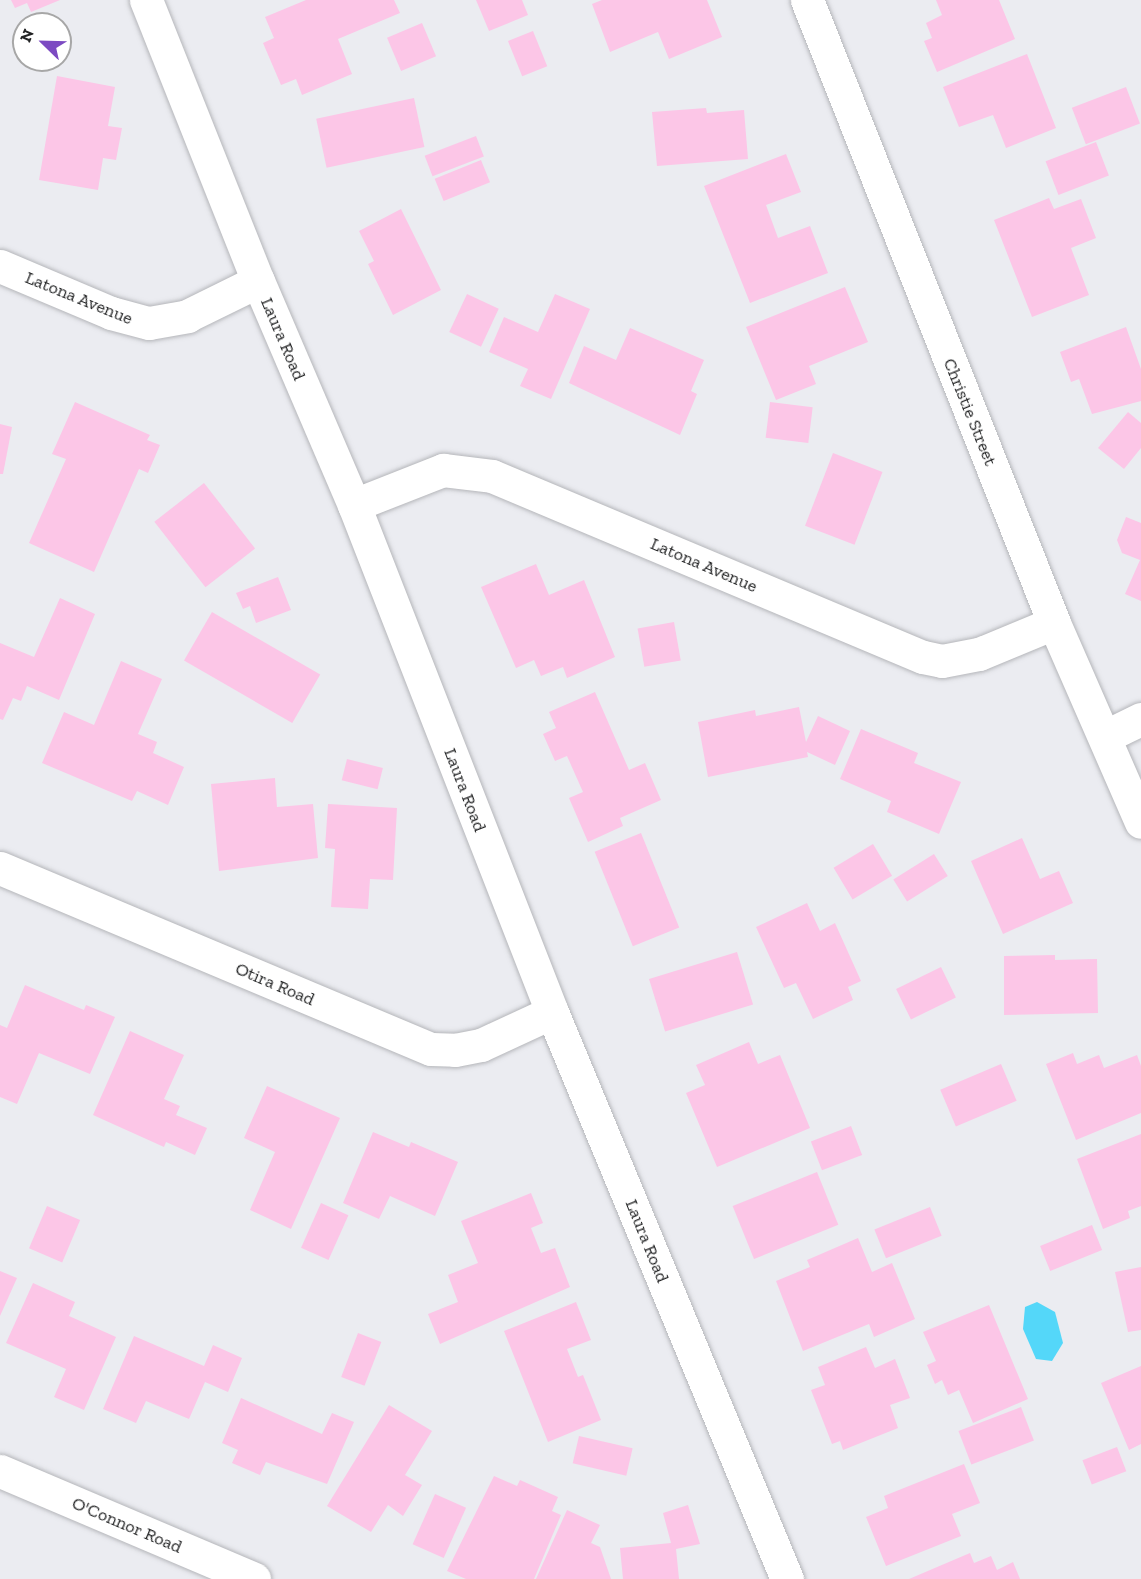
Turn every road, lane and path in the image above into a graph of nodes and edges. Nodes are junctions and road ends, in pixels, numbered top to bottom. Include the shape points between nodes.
1 (146, 0) edge
2 (807, 0) edge
3 (0, 266) edge
4 (258, 281) junction
5 (354, 505) junction
6 (1054, 623) junction
7 (1141, 719) edge
8 (1106, 736) junction
9 (1141, 822) edge
10 (0, 868) edge
11 (552, 1012) junction
12 (0, 1471) edge
13 (254, 1579) edge
14 (787, 1579) edge

1 - 4 street, Laura Road
2 - 6 street, Christie Street
3 - 4 street, Latona Avenue via 111,313 149,323 187,316
4 - 5 street, Laura Road
5 - 6 street, Latona Avenue via 443,470 492,476 923,657 942,661 979,654
5 - 11 street, Laura Road
6 - 8 street, Christie Street
7 - 8 street
8 - 9 street, Christie Street
10 - 11 street, Otira Road via 431,1049 481,1045
11 - 14 street, Laura Road
12 - 13 street, O'Connor Road

